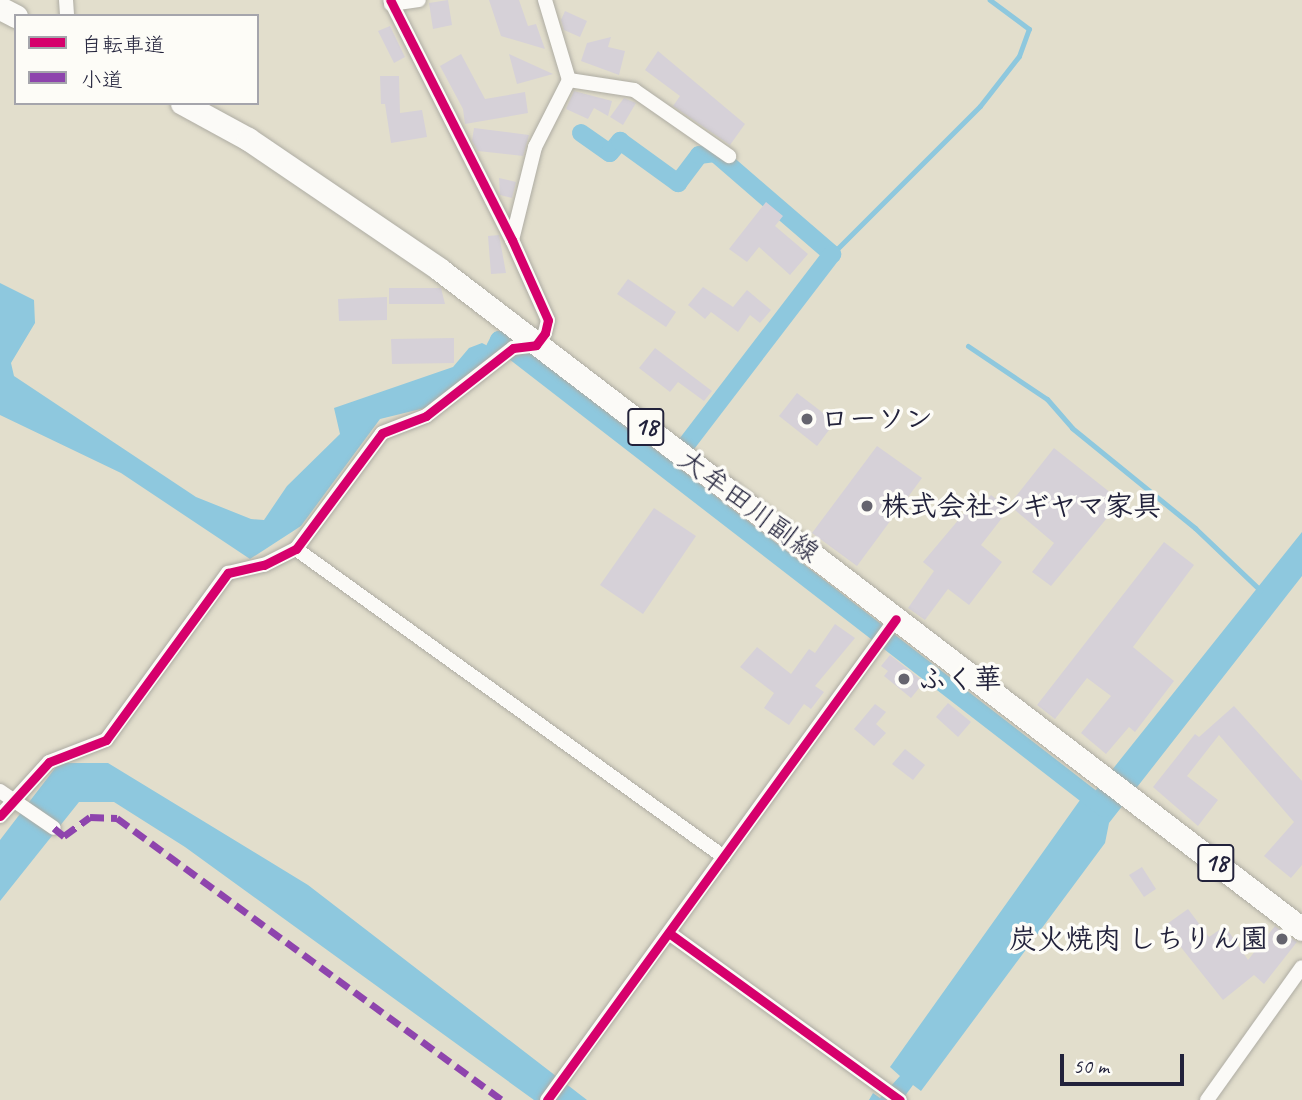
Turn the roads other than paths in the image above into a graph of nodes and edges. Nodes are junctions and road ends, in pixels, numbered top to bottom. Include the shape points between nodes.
1 (419, 0) edge
2 (545, 0) edge
3 (390, 2) edge
4 (569, 80) junction
5 (186, 105) edge
6 (729, 156) dead end
7 (512, 240) junction
8 (525, 346) junction
9 (296, 549) junction
10 (896, 619) junction
11 (0, 791) edge
12 (19, 804) junction
13 (0, 816) edge
14 (54, 828) dead end
15 (724, 857) junction
16 (1302, 929) edge
17 (669, 933) junction
18 (1302, 967) edge
19 (547, 1100) edge
20 (900, 1100) edge
21 (1207, 1100) edge

1 - 3 street
2 - 4 street
3 - 7 street
4 - 6 street via 634,90
4 - 7 street via 535,147
5 - 8 main road, 大牟田川副線 / 18 via 350,205
7 - 8 street via 548,320
8 - 9 street via 493,364 426,415 382,433
8 - 10 main road, 大牟田川副線 / 18
9 - 12 street via 264,565 228,573 113,733 49,762
9 - 15 street
10 - 15 street
10 - 16 main road, 大牟田川副線 / 18
11 - 12 street
12 - 13 street
12 - 14 street
15 - 17 street
17 - 19 street
17 - 20 street
18 - 21 street

